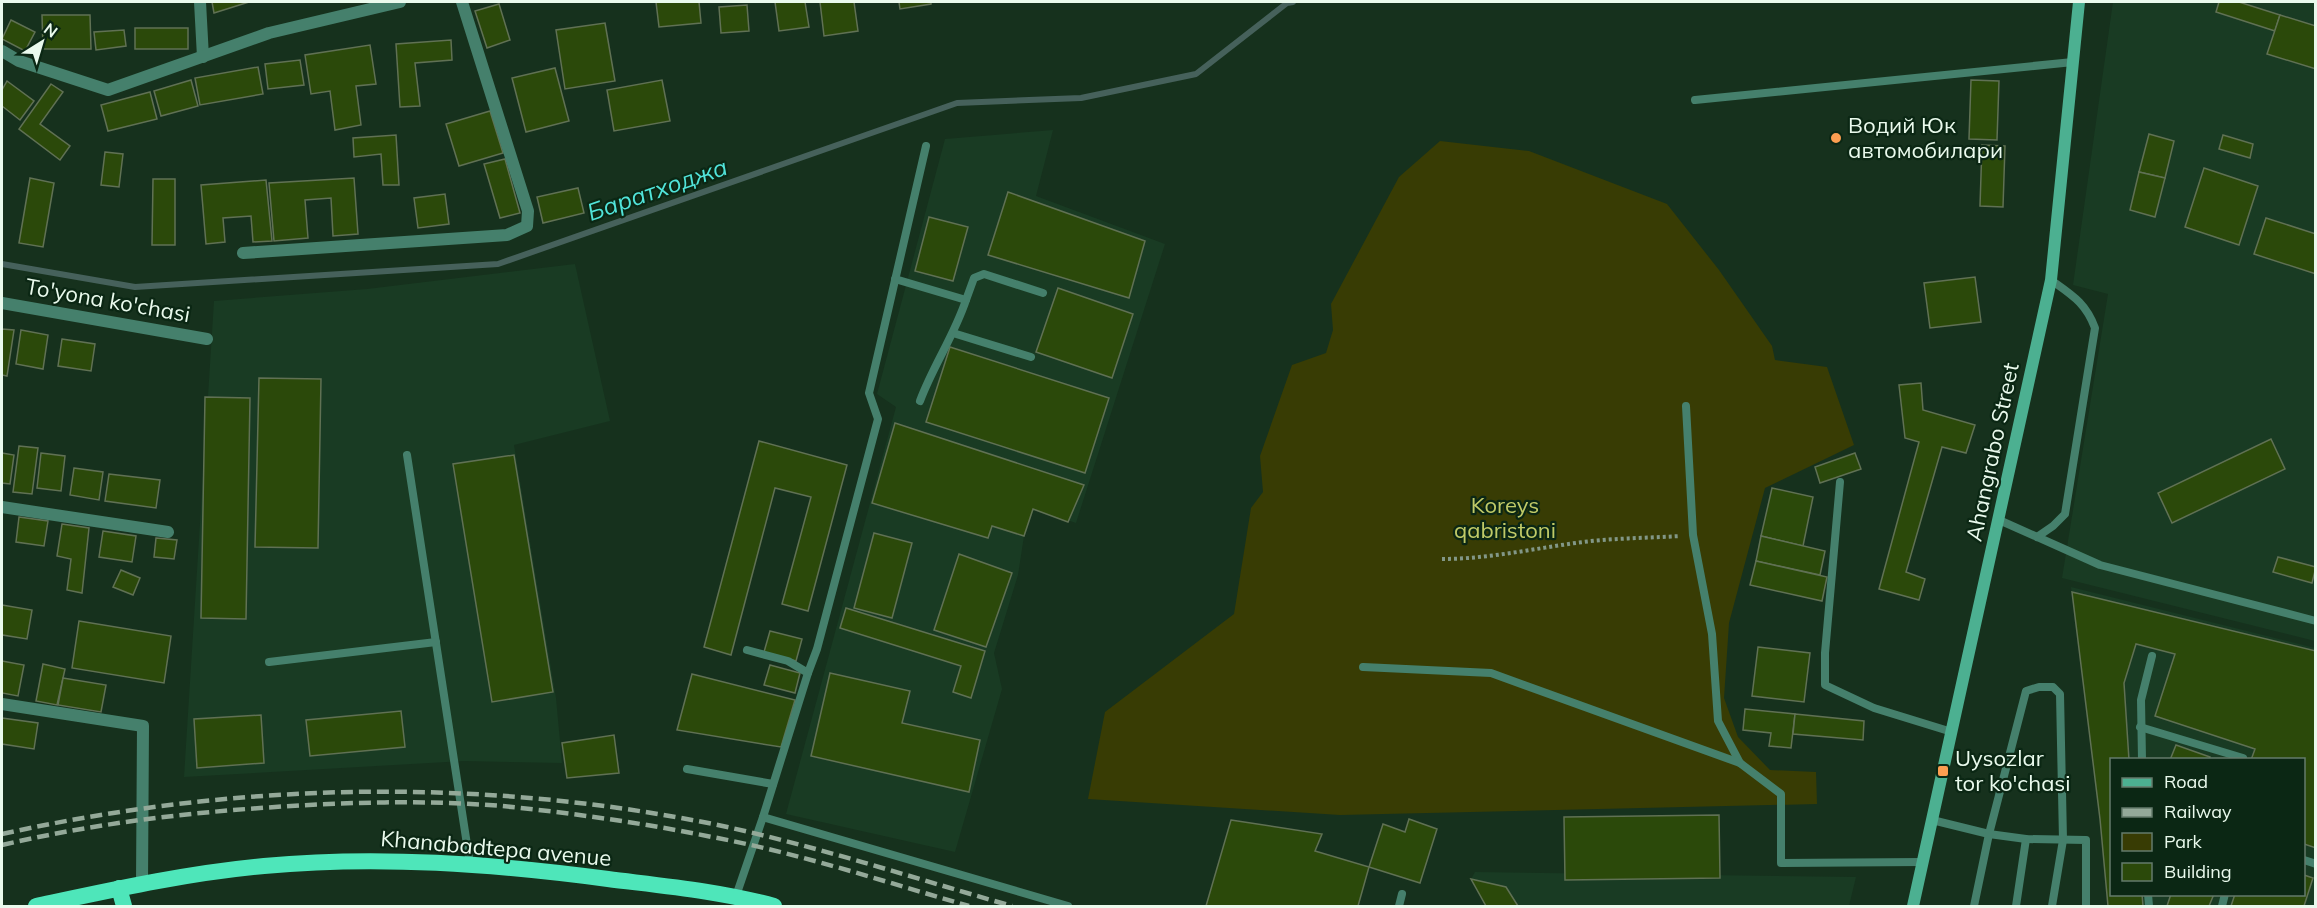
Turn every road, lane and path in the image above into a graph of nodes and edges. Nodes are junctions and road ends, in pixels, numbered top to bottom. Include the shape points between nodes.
1 (200, 2) edge
2 (399, 2) edge
3 (462, 2) edge
4 (2079, 2) edge
5 (2, 51) edge
6 (203, 57) junction
7 (2073, 62) junction
8 (1695, 100) dead end
9 (926, 146) dead end
10 (243, 253) dead end
11 (895, 279) junction
12 (2051, 280) junction
13 (1043, 294) dead end
14 (966, 300) junction
15 (2, 303) edge
16 (953, 333) junction
17 (207, 339) dead end
18 (1030, 357) dead end
19 (920, 401) dead end
20 (1686, 406) dead end
21 (407, 455) dead end
22 (1840, 482) dead end
23 (2, 507) edge
24 (1999, 520) junction
25 (168, 532) dead end
26 (1693, 535) junction
27 (2037, 537) junction
28 (1442, 559) dead end
29 (2316, 621) edge
30 (436, 642) junction
31 (747, 650) dead end
32 (2152, 656) dead end
33 (269, 662) dead end
34 (1363, 667) dead end
35 (808, 673) junction
36 (2, 704) edge
37 (2140, 727) junction
38 (1952, 732) junction
39 (2222, 756) edge
40 (2142, 758) edge
41 (2243, 758) dead end
42 (1740, 764) junction
43 (687, 769) dead end
44 (772, 784) junction
45 (764, 817) junction
46 (1932, 820) junction
47 (1989, 834) junction
48 (2026, 839) junction
49 (2063, 840) junction
50 (1922, 862) junction
51 (470, 864) junction
52 (142, 884) junction
53 (119, 888) junction
54 (1402, 894) dead end
55 (736, 896) junction
56 (36, 906) edge
57 (124, 906) edge
58 (774, 906) edge
59 (1068, 906) edge
60 (1399, 906) edge
61 (1913, 906) edge
62 (1974, 906) edge
63 (2016, 906) edge
64 (2052, 906) edge
65 (2086, 906) edge

1 - 6 street
2 - 6 street via 268,33
3 - 10 street via 528,211 527,226 507,235
4 - 7 main road, Ahangrabo Street
5 - 6 street via 19,61 108,90
7 - 8 lane
7 - 12 main road, Ahangrabo Street
9 - 11 lane
11 - 14 lane
11 - 35 lane via 869,393 878,419
12 - 24 main road, Ahangrabo Street
12 - 27 lane via 2081,302 2095,328 2065,514
13 - 14 lane via 984,274 974,278
14 - 16 lane
15 - 17 street, To'yona ko'chasi
16 - 18 lane
16 - 19 lane
20 - 26 lane
21 - 30 lane
22 - 38 lane via 1825,685 1874,708
23 - 25 street
24 - 27 lane
24 - 38 main road, Ahangrabo Street
26 - 28 path via 1587,542 1476,559
26 - 42 lane via 1712,634 1718,721
27 - 29 lane via 2100,564
30 - 33 lane
30 - 51 lane
31 - 35 lane via 788,662
32 - 37 lane via 2141,700
34 - 42 lane via 1491,673
35 - 44 lane
36 - 52 street via 143,726
37 - 39 lane
37 - 40 lane
38 - 46 main road, Ahangrabo Street
39 - 41 lane
42 - 50 lane via 1781,794 1781,863
43 - 44 lane
44 - 45 lane
45 - 55 lane
45 - 59 lane
46 - 47 lane
46 - 50 main road, Ahangrabo Street
47 - 48 lane
47 - 49 lane via 2026,691 2053,687 2060,694
47 - 62 lane
48 - 49 lane
48 - 63 lane
49 - 64 lane
49 - 65 lane via 2086,840
50 - 61 main road, Ahangrabo Street
51 - 52 highway, Khanabadtepa avenue via 384,860 302,863
51 - 55 highway, Khanabadtepa avenue
52 - 53 highway, Khanabadtepa avenue
53 - 56 highway, Khanabadtepa avenue
53 - 57 highway
54 - 60 lane
55 - 58 highway, Khanabadtepa avenue

